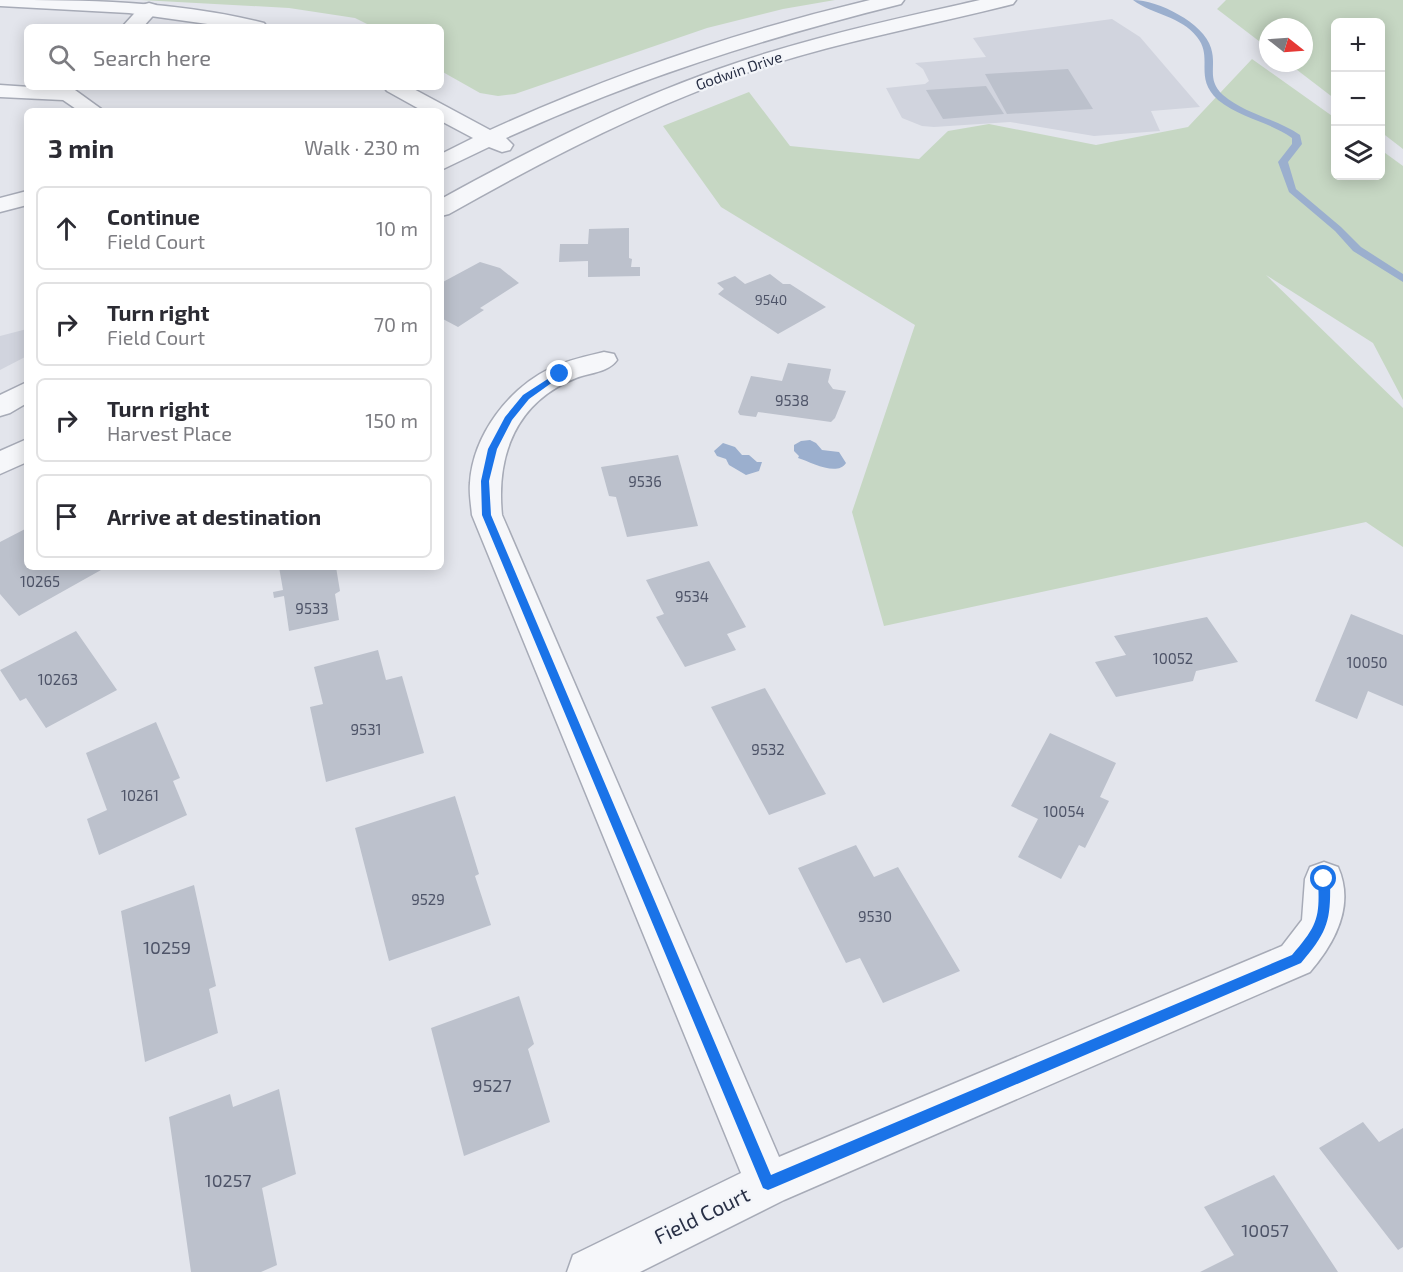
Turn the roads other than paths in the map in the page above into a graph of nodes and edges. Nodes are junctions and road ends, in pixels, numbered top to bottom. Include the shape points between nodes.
1 (0, 0) edge
2 (894, 0) edge
3 (1006, 0) edge
4 (149, 9) junction
5 (135, 24) edge
6 (243, 24) edge
7 (400, 90) edge
8 (0, 91) edge
9 (72, 91) edge
10 (90, 108) edge
11 (433, 108) edge
12 (444, 114) edge
13 (489, 137) junction
14 (444, 161) edge
15 (530, 161) junction
16 (24, 199) edge
17 (0, 205) edge
18 (444, 207) edge
19 (604, 360) dead end
20 (24, 393) edge
21 (0, 407) edge
22 (24, 451) edge
23 (0, 464) edge
24 (1324, 879) dead end
25 (768, 1184) junction
26 (590, 1272) edge

1 - 4 street
2 - 13 street, Godwin Drive via 700,52
3 - 15 street, Godwin Drive via 884,28 726,74 603,124
4 - 5 street
4 - 6 street
7 - 11 street
8 - 9 street
9 - 10 street
12 - 13 street
13 - 14 street, Godwin Drive
13 - 15 street
15 - 18 street, Godwin Drive
16 - 17 street
19 - 25 street via 560,374 526,397 508,418 492,449 485,481 487,515
20 - 21 street
22 - 23 street
24 - 25 street, Field Court via 1325,911 1317,935 1296,959
25 - 26 street, Field Court

